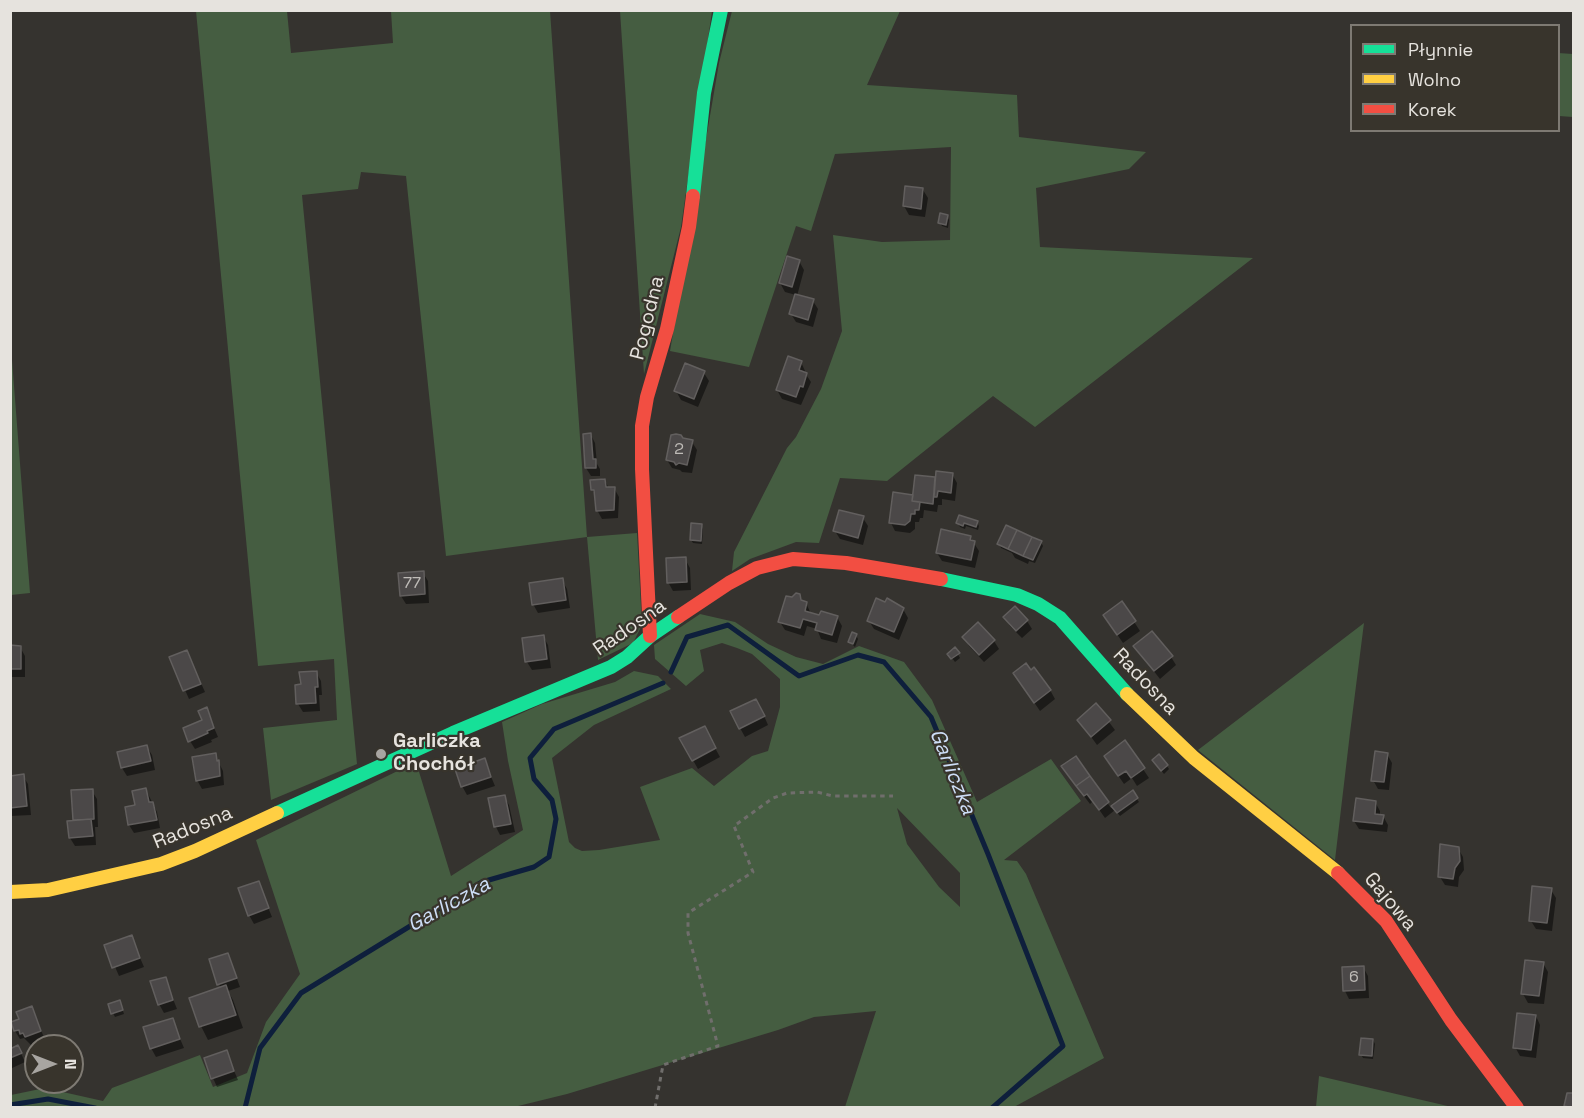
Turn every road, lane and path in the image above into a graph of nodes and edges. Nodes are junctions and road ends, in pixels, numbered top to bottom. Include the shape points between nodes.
1 (722, 10) edge
2 (650, 636) junction
3 (1194, 759) joint
4 (893, 796) dead end
5 (10, 892) edge
6 (655, 1107) edge
7 (1517, 1107) edge

1 - 2 street, Pogodna via 704,93 689,227 642,426
2 - 3 street, Radosna via 729,583 757,568 793,559 836,561 972,584 1017,595 1060,618 1122,689
2 - 5 street, Radosna via 627,657 584,680 453,733 195,851 161,864 48,890
3 - 7 street, Gajowa via 1346,879 1386,921 1451,1020
4 - 6 path via 787,793 773,798 734,826 753,872 688,913 688,933 718,1046 663,1065

